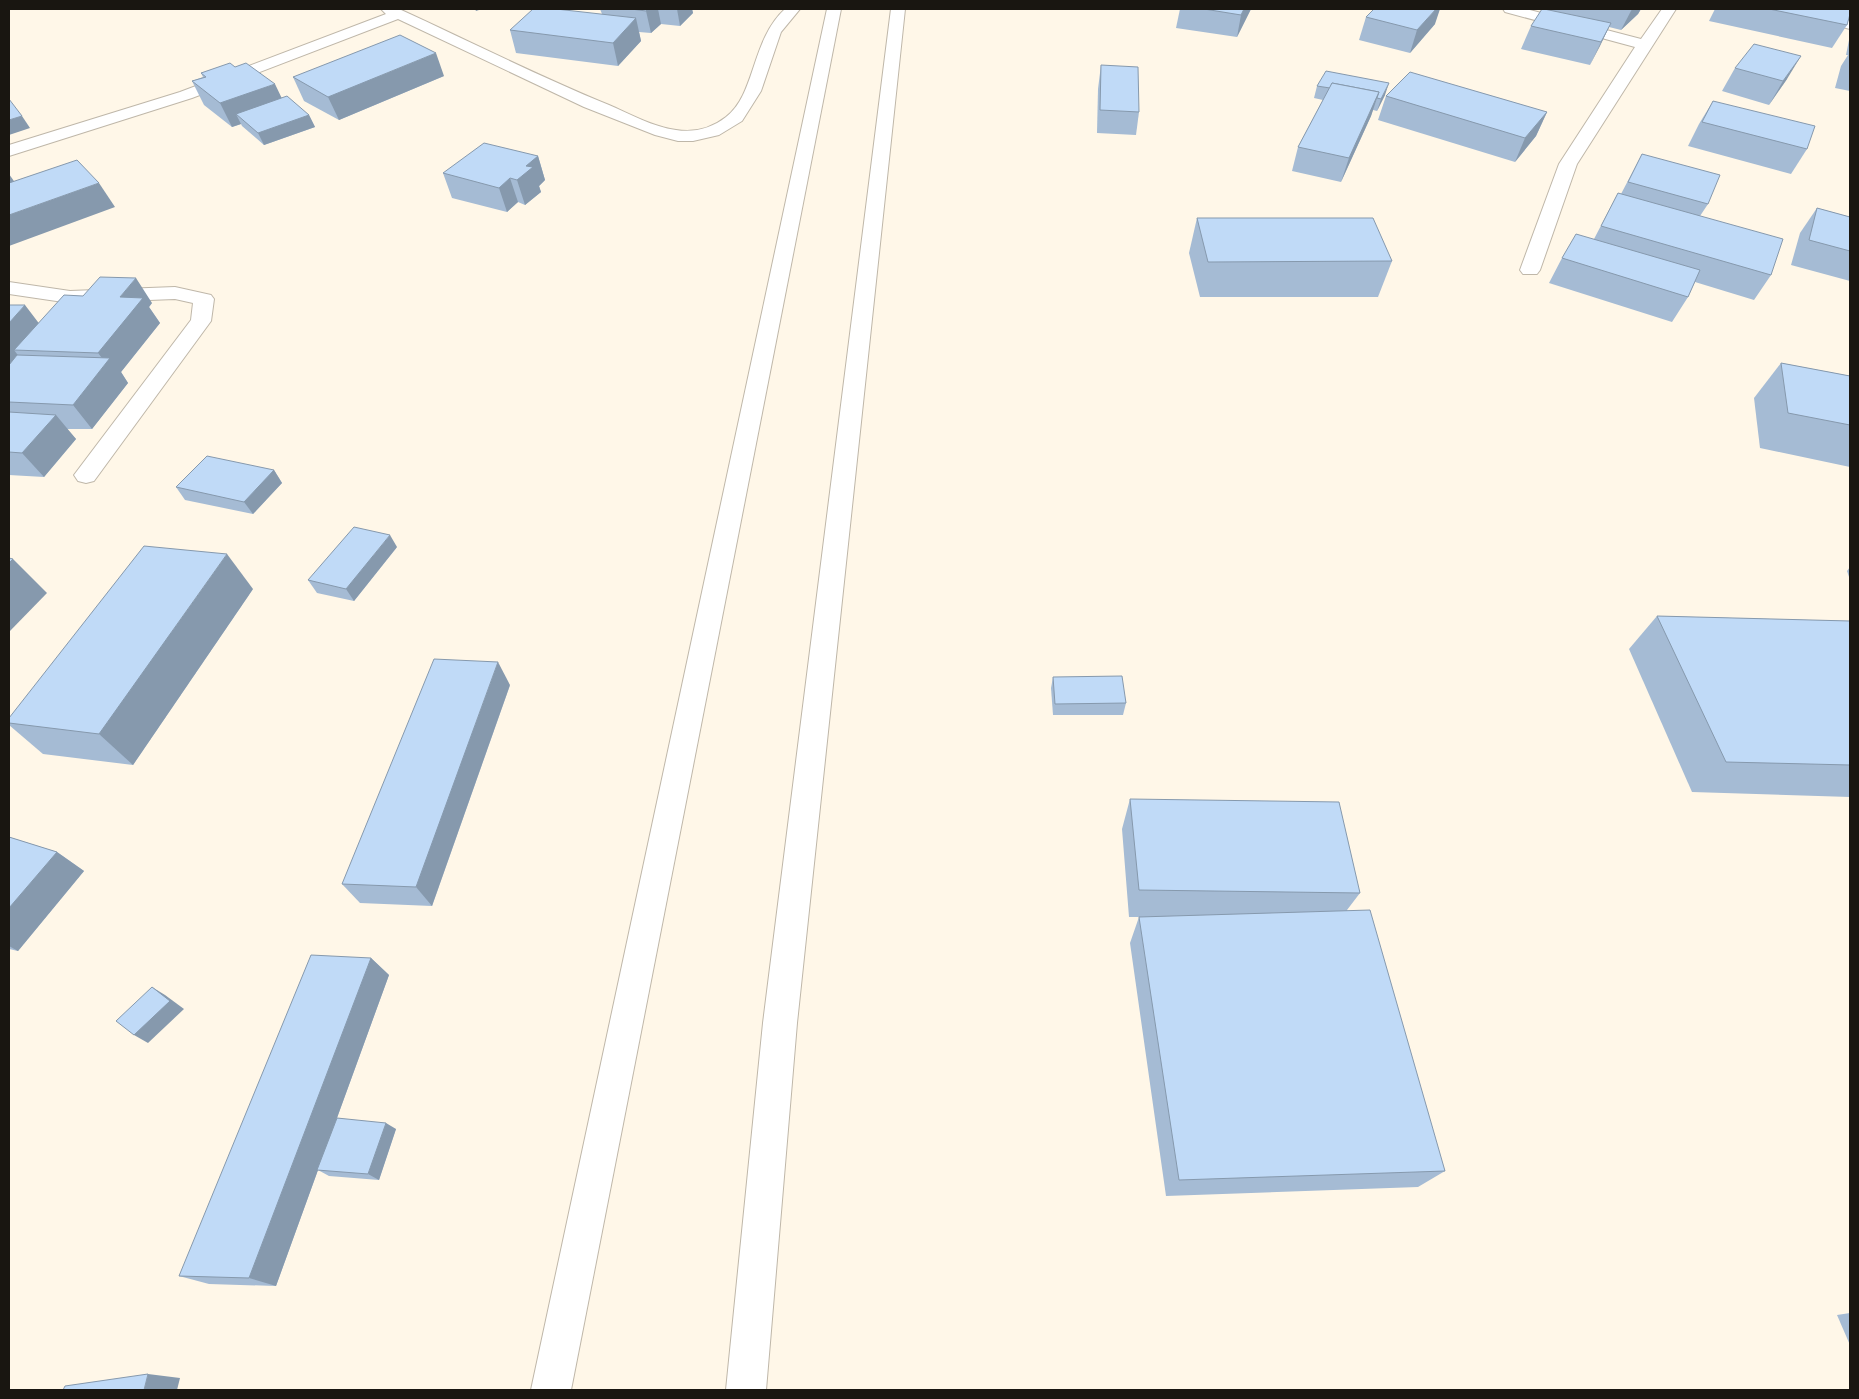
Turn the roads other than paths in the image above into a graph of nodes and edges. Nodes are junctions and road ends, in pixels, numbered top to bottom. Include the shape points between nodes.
1 (793, 9) edge
2 (834, 9) edge
3 (898, 9) edge
4 (1510, 9) edge
5 (1669, 9) edge
6 (1789, 9) edge
7 (394, 11) edge
8 (1850, 25) edge
9 (1644, 45) junction
10 (9, 151) edge
11 (1530, 270) dead end
12 (9, 288) edge
13 (86, 475) dead end
14 (589, 1199) junction
15 (758, 1258) junction
16 (535, 1390) edge
17 (551, 1390) edge
18 (746, 1390) edge
19 (761, 1390) edge

1 - 7 main road via 772,32 753,88 736,118 710,132 689,136 667,134 568,96
2 - 14 main road
3 - 15 main road via 780,1023
4 - 9 main road
5 - 9 main road
6 - 8 main road
7 - 10 main road via 186,95
9 - 11 main road via 1568,164
12 - 13 main road via 70,297 175,293 204,299 201,321
14 - 16 main road
14 - 17 main road
15 - 18 main road
15 - 19 main road

